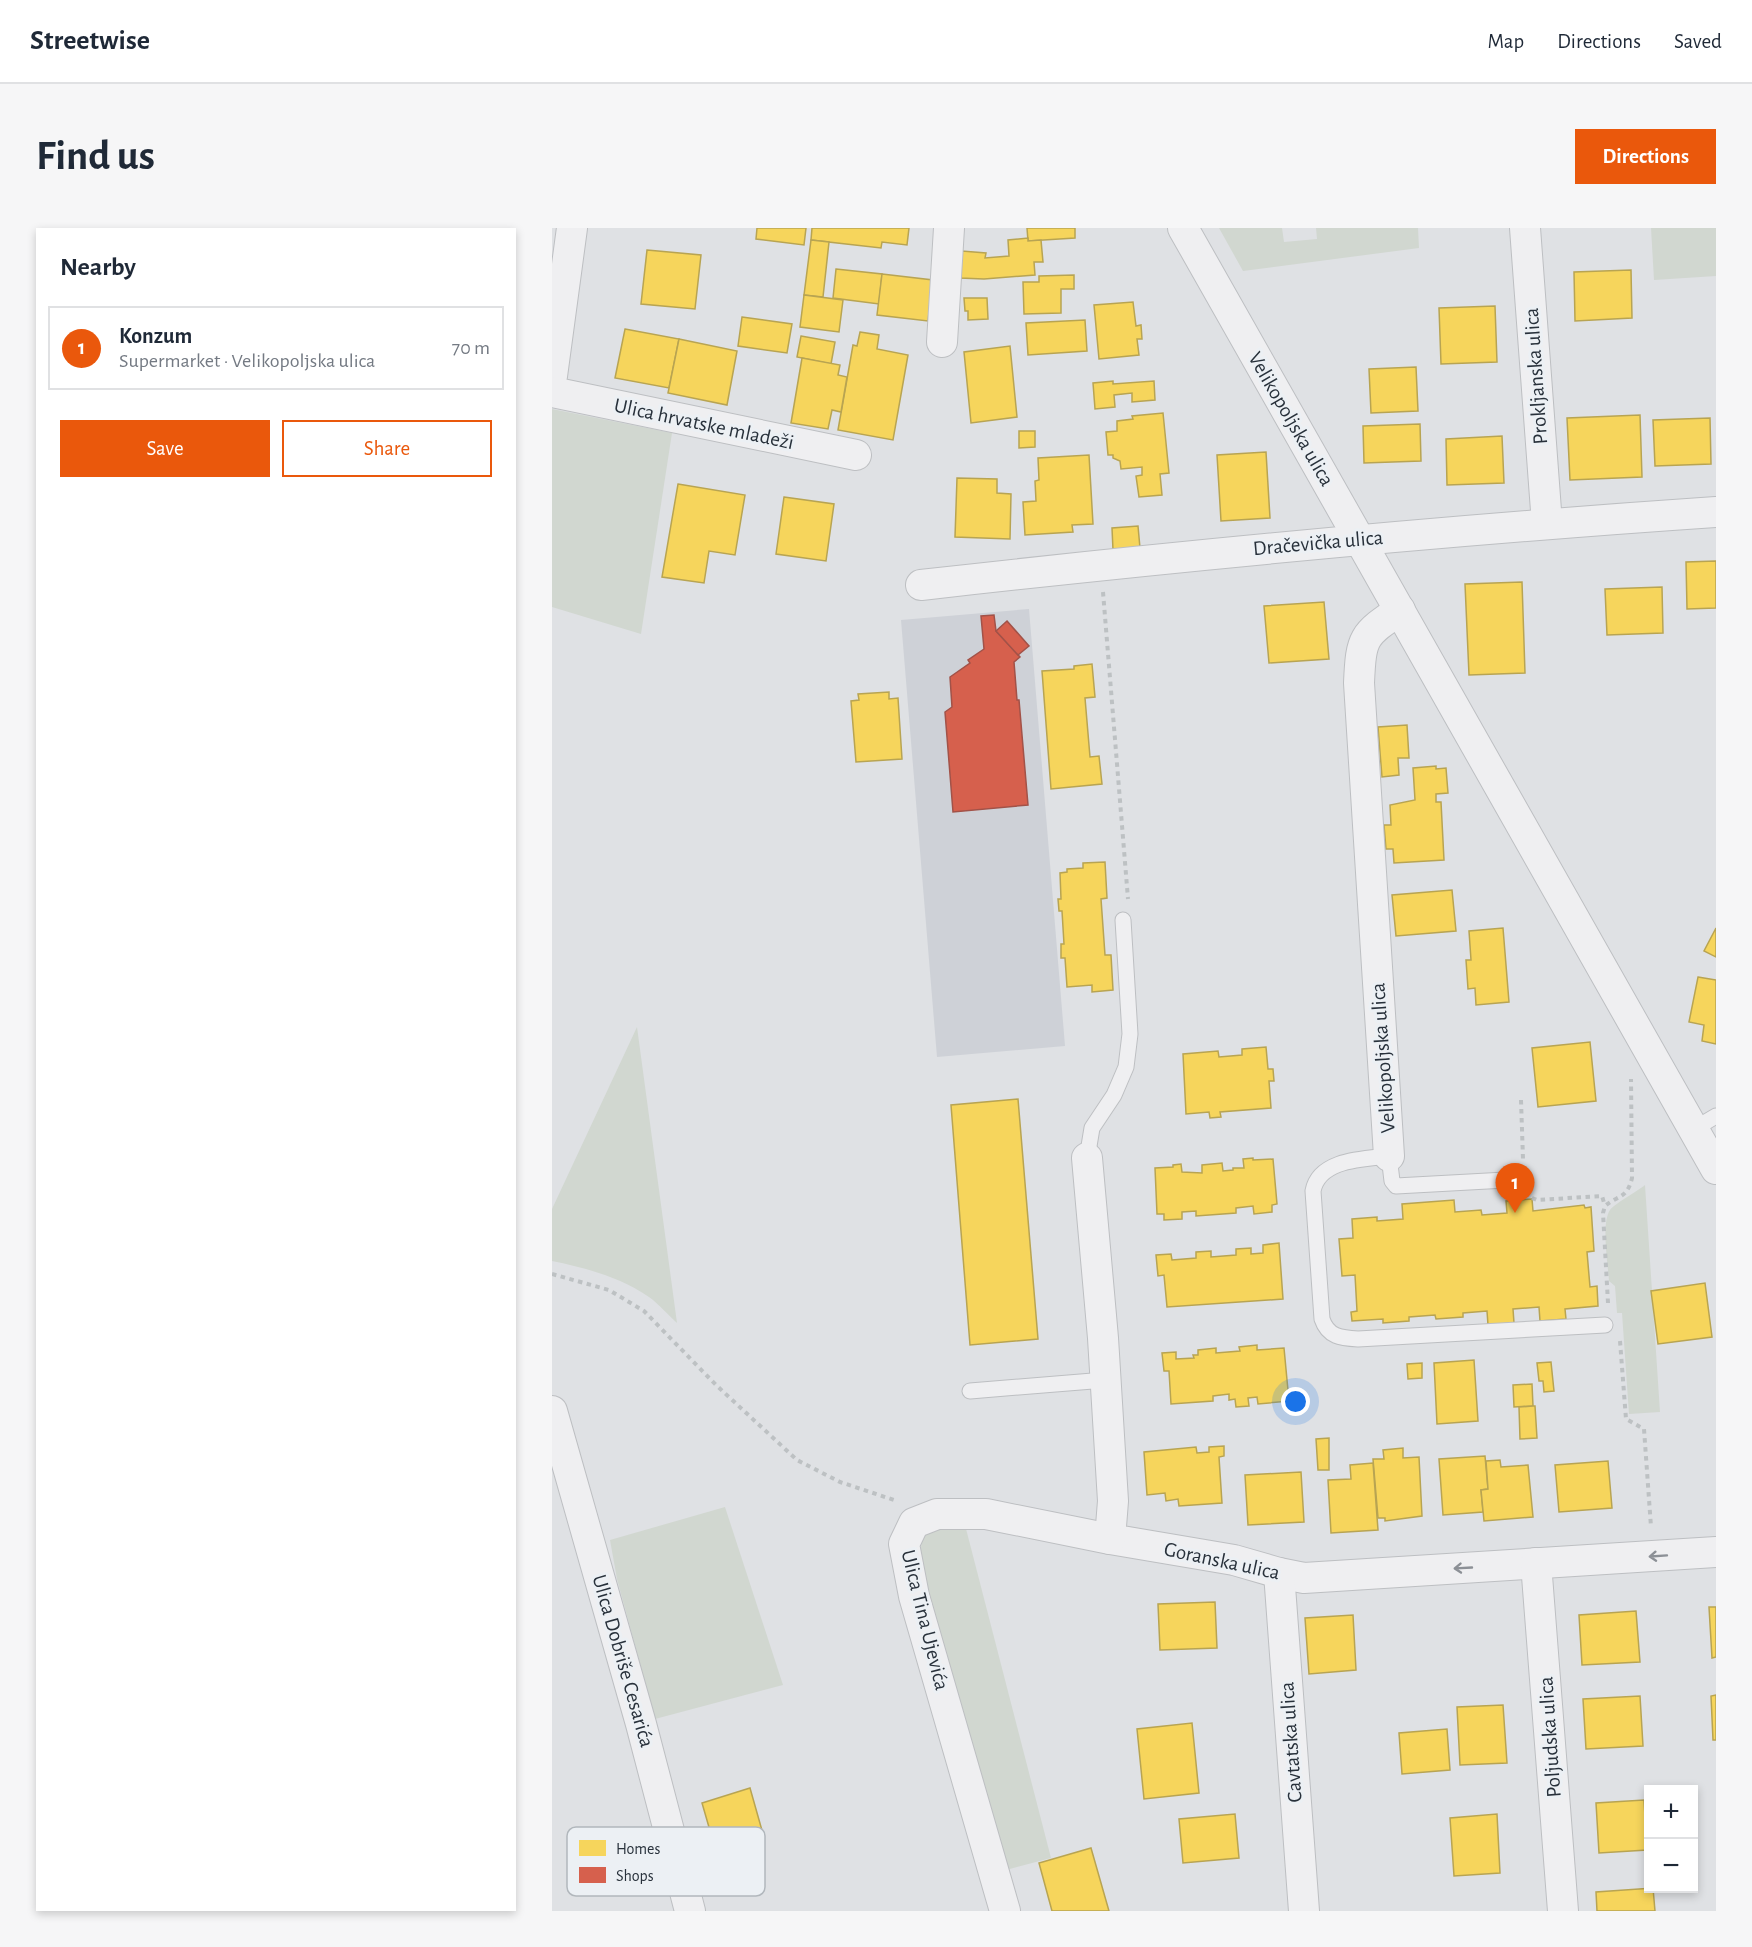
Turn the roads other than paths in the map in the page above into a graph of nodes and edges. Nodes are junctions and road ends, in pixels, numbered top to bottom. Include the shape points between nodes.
1 (572, 228) edge
2 (949, 228) edge
3 (1183, 228) edge
4 (1525, 228) edge
5 (942, 342) dead end
6 (552, 376) edge
7 (552, 392) edge
8 (856, 455) dead end
9 (1716, 512) edge
10 (1547, 524) junction
11 (1360, 539) junction
12 (921, 585) dead end
13 (1401, 610) junction
14 (1123, 920) road end
15 (1705, 1123) edge
16 (1389, 1156) junction
17 (1088, 1158) joint
18 (1716, 1169) edge
19 (1524, 1179) dead end
20 (1611, 1322) road end
21 (1106, 1380) junction
22 (970, 1391) dead end
23 (552, 1411) edge
24 (1110, 1539) junction
25 (1716, 1552) edge
26 (1536, 1563) junction
27 (1279, 1574) junction
28 (668, 1827) edge
29 (686, 1896) edge
30 (690, 1911) edge
31 (1005, 1911) edge
32 (1304, 1911) edge
33 (1563, 1911) edge

1 - 6 street
2 - 5 street
3 - 11 street, Velikopoljska ulica
4 - 10 street, Prokljanska ulica
7 - 8 street, Ulica hrvatske mladeži
9 - 10 street, Dračevička ulica
10 - 11 street, Dračevička ulica
11 - 12 street, Dračevička ulica
11 - 13 street, Velikopoljska ulica
13 - 15 street, Velikopoljska ulica
13 - 16 street, Velikopoljska ulica via 1372,629 1360,650 1359,683
14 - 17 lane via 1129,1051 1114,1095 1092,1128
15 - 18 street, Velikopoljska ulica
16 - 19 lane via 1396,1186
16 - 20 lane, Velikopoljska ulica via 1337,1165 1315,1183 1322,1319 1332,1335 1358,1339
17 - 21 street
21 - 22 lane
21 - 24 street via 1113,1501
23 - 28 street, Ulica Dobriše Cesarića
24 - 27 street, Goranska ulica via 1234,1560
24 - 31 street, Ulica Tina Ujevića via 986,1514 937,1514 914,1524 904,1544 914,1596
25 -> 26 street, Goranska ulica
26 -> 27 street, Goranska ulica via 1304,1578
26 - 33 street, Poljudska ulica
27 - 32 street, Cavtatska ulica
29 - 30 street, Ulica Dobriše Cesarića

